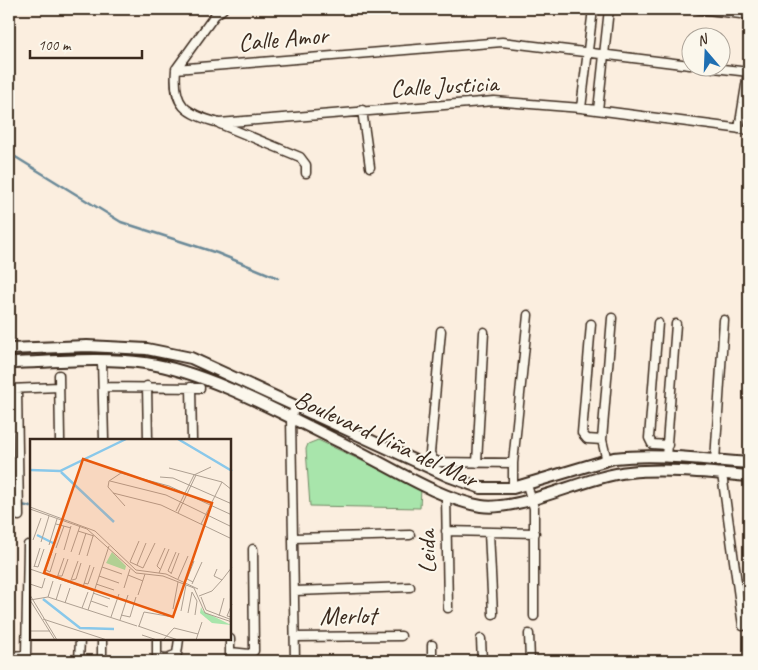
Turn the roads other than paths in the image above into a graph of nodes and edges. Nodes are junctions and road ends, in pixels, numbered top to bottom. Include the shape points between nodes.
1 (223, 9) edge
2 (593, 9) edge
3 (609, 9) edge
4 (699, 9) edge
5 (749, 15) edge
6 (587, 51) junction
7 (604, 54) junction
8 (680, 64) edge
9 (749, 67) edge
10 (176, 69) junction
11 (730, 70) edge
12 (749, 72) edge
13 (581, 108) junction
14 (362, 110) junction
15 (598, 110) junction
16 (219, 123) junction
17 (739, 129) junction
18 (749, 130) edge
19 (370, 167) dead end
20 (306, 173) dead end
21 (528, 315) dead end
22 (612, 318) dead end
23 (724, 320) dead end
24 (658, 323) dead end
25 (591, 324) dead end
26 (676, 324) dead end
27 (442, 331) dead end
28 (484, 332) dead end
29 (9, 350) edge
30 (102, 361) junction
31 (9, 363) edge
32 (59, 375) dead end
33 (148, 386) junction
34 (59, 387) junction
35 (103, 387) junction
36 (191, 388) junction
37 (200, 388) dead end
38 (9, 389) edge
39 (18, 389) junction
40 (296, 407) junction
41 (291, 418) junction
42 (60, 439) edge
43 (104, 439) edge
44 (148, 439) edge
45 (192, 439) edge
46 (602, 440) junction
47 (668, 445) junction
48 (666, 457) junction
49 (606, 461) junction
50 (715, 461) junction
51 (477, 463) junction
52 (513, 463) junction
53 (749, 463) edge
54 (722, 474) junction
55 (749, 476) edge
56 (527, 485) junction
57 (514, 488) junction
58 (446, 495) junction
59 (532, 499) junction
60 (19, 516) dead end
61 (446, 530) junction
62 (489, 532) junction
63 (535, 533) junction
64 (410, 535) dead end
65 (294, 538) junction
66 (28, 545) dead end
67 (253, 549) dead end
68 (410, 587) dead end
69 (295, 590) junction
70 (448, 608) dead end
71 (493, 614) dead end
72 (534, 616) dead end
73 (742, 626) dead end
74 (529, 634) dead end
75 (401, 636) dead end
76 (295, 638) junction
77 (481, 639) dead end
78 (80, 640) edge
79 (102, 640) edge
80 (157, 640) edge
81 (179, 640) edge
82 (230, 640) edge
83 (432, 645) dead end
84 (230, 652) junction
85 (9, 656) edge
86 (157, 659) edge
87 (79, 661) edge
88 (99, 661) edge
89 (230, 661) edge
90 (295, 661) edge
91 (432, 661) edge
92 (482, 661) edge
93 (530, 661) edge

1 - 10 street via 215,15
2 - 6 street
3 - 7 street
4 - 5 street
6 - 7 street, Calle Amor
6 - 10 street, Calle Amor via 502,42 472,43
6 - 13 street
7 - 8 street, Calle Amor
7 - 15 street
9 - 12 street
10 - 16 street, Calle Justicia via 174,90 182,106 198,117
11 - 12 street
12 - 17 street
13 - 14 street, Calle Justicia via 479,101
13 - 15 street, Calle Justicia
14 - 16 street, Calle Justicia
14 - 19 street
15 - 17 street, Calle Justicia
16 - 20 street via 300,157 306,165
17 - 18 street, Calle Justicia
21 - 52 street
22 - 46 street
23 - 50 street
24 - 47 street via 649,438 652,444
25 - 46 street via 582,433 587,439
26 - 47 street
27 - 51 street via 430,453 438,462
28 - 51 street
29 - 40 street, Boulevard Viña del Mar via 87,346 147,349 174,354 214,367
30 - 31 street, Boulevard Viña del Mar
30 - 35 street
30 - 41 street, Boulevard Viña del Mar via 145,363 198,376
32 - 34 street
33 - 35 street
33 - 36 street
33 - 44 street
34 - 39 street
34 - 42 street
35 - 43 street
36 - 37 street
36 - 45 street
38 - 39 street
39 - 60 street
40 - 41 street
40 - 57 street, Boulevard Viña del Mar via 448,476 481,488
41 - 58 street, Boulevard Viña del Mar
41 - 65 street
46 - 49 street
47 - 48 street
48 - 49 street, Boulevard Viña del Mar via 628,457
48 - 50 street, Boulevard Viña del Mar
49 - 56 street, Boulevard Viña del Mar
50 - 53 street, Boulevard Viña del Mar
51 - 52 street
52 - 57 street
54 - 55 street, Boulevard Viña del Mar
54 - 59 street, Boulevard Viña del Mar via 629,472
54 - 73 street
56 - 57 street, Boulevard Viña del Mar
56 - 59 street
58 - 59 street, Boulevard Viña del Mar via 482,506 502,506
58 - 61 street, Leida
59 - 63 street
61 - 62 street
61 - 70 street, Leida
62 - 63 street
62 - 71 street
63 - 72 street
64 - 65 street
65 - 69 street
66 - 85 street via 26,655
67 - 84 street via 254,651 250,654
68 - 69 street
69 - 76 street
74 - 93 street
75 - 76 street, Merlot
76 - 90 street
77 - 92 street
78 - 87 street
79 - 88 street
80 - 86 street
81 - 86 street via 177,654
82 - 84 street
83 - 91 street
84 - 89 street

